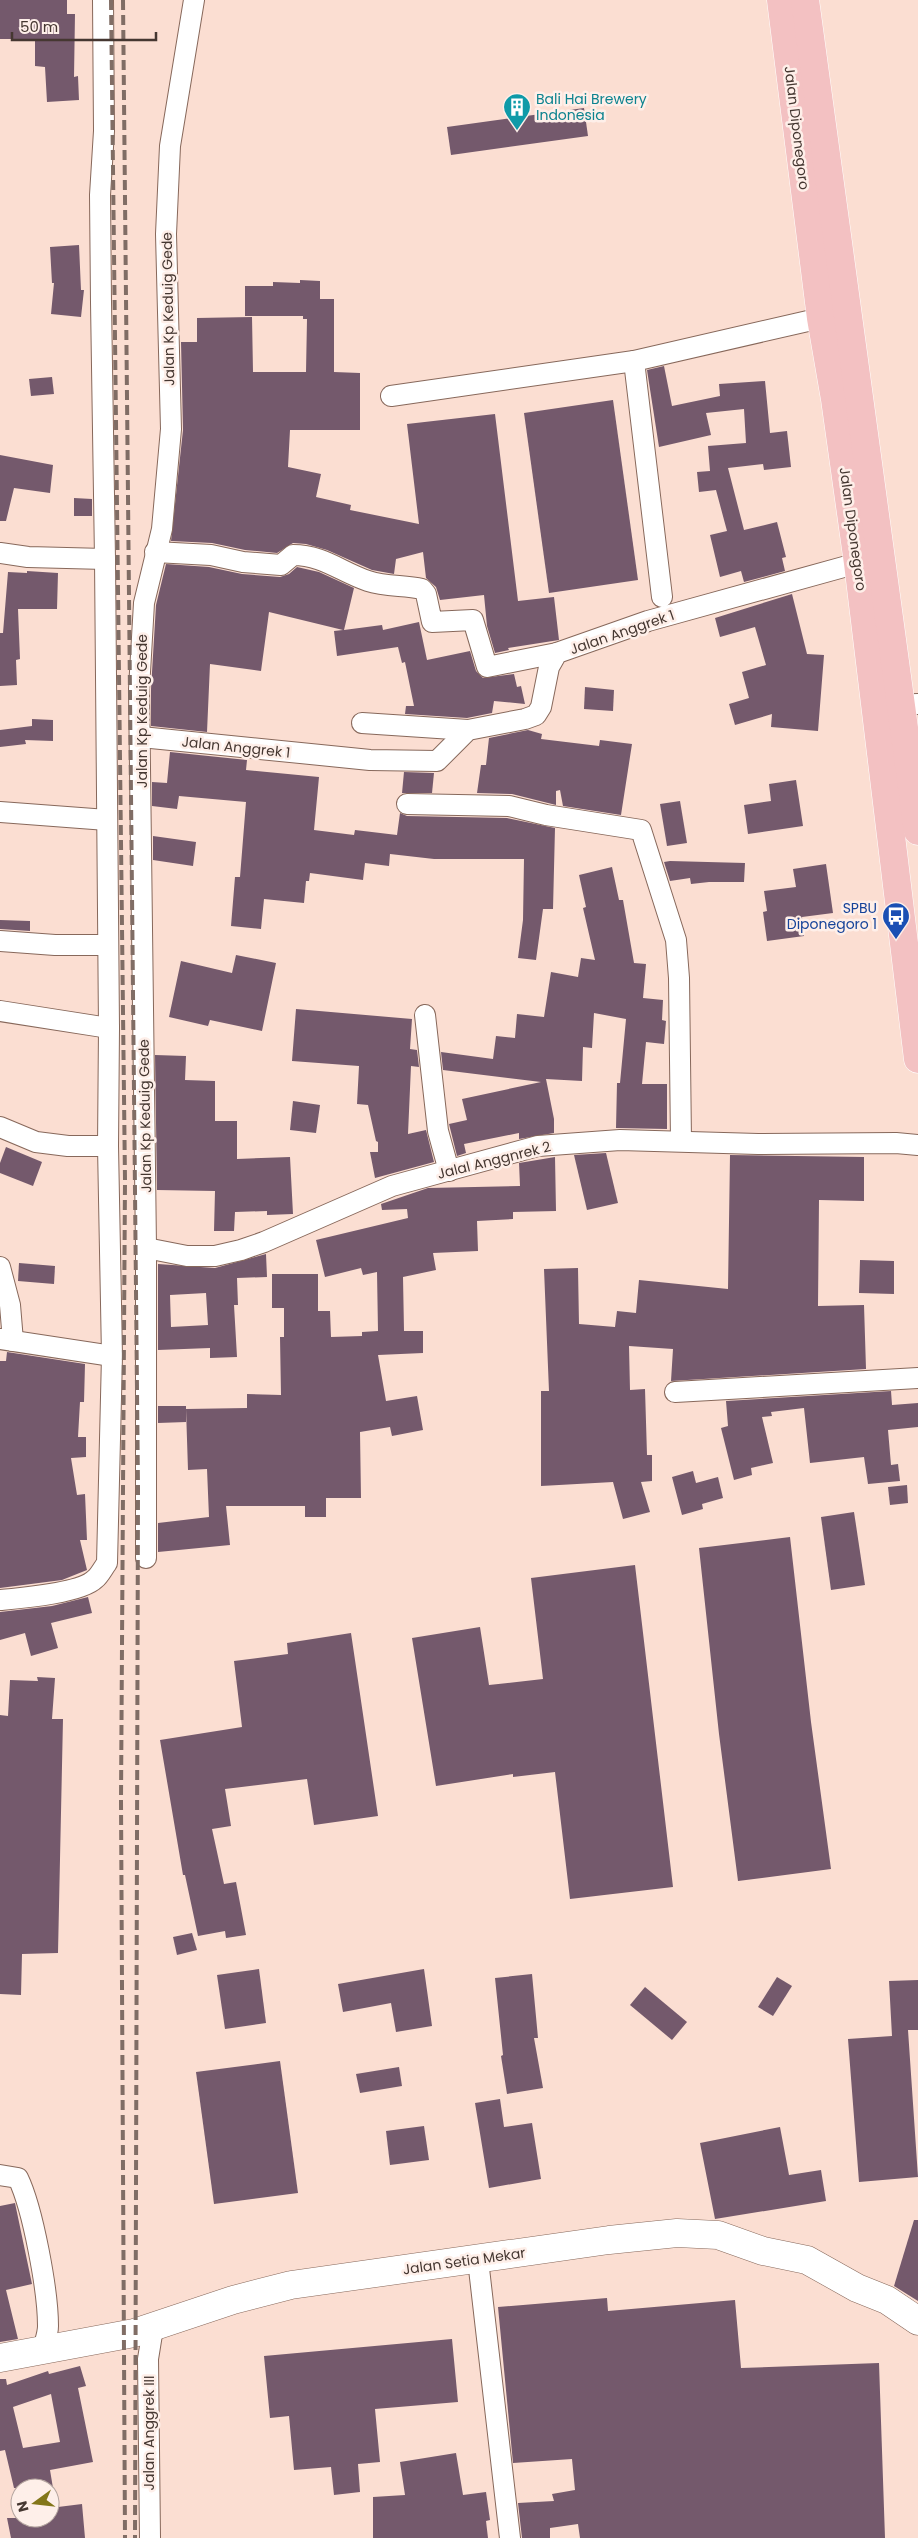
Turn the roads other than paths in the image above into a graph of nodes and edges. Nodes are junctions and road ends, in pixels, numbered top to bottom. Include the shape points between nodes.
1 (103, 0) edge
2 (194, 0) edge
3 (781, 0) edge
4 (805, 0) edge
5 (821, 318) junction
6 (634, 361) junction
7 (391, 396) dead end
8 (155, 552) junction
9 (0, 553) edge
10 (105, 559) junction
11 (858, 563) junction
12 (662, 597) dead end
13 (556, 653) junction
14 (898, 705) edge
15 (362, 723) dead end
16 (468, 730) junction
17 (141, 737) junction
18 (906, 789) edge
19 (407, 804) dead end
20 (0, 812) edge
21 (107, 820) junction
22 (918, 831) edge
23 (0, 941) edge
24 (108, 945) junction
25 (0, 1011) edge
26 (425, 1015) dead end
27 (109, 1028) junction
28 (918, 1060) edge
29 (0, 1127) edge
30 (681, 1141) junction
31 (918, 1145) edge
32 (108, 1146) junction
33 (449, 1171) junction
34 (146, 1248) junction
35 (0, 1267) edge
36 (7, 1340) edge
37 (112, 1356) junction
38 (918, 1378) edge
39 (675, 1392) dead end
40 (146, 1558) dead end
41 (0, 1600) edge
42 (0, 2175) edge
43 (478, 2260) junction
44 (918, 2321) edge
45 (153, 2328) junction
46 (43, 2349) junction
47 (0, 2358) edge
48 (150, 2538) edge
49 (510, 2538) edge

1 - 10 street via 104,131 100,204
2 - 8 street, Jalan Kp Keduig Gede via 170,146 167,190 171,429 162,529
3 - 5 highway, Jalan Diponegoro
4 - 14 highway, Jalan Diponegoro
5 - 6 street
5 - 11 highway, Jalan Diponegoro
6 - 7 street
6 - 12 street
8 - 13 street via 211,555 281,565 293,555 326,560 370,582 422,589 432,622 473,620 487,667
8 - 17 street, Jalan Kp Keduig Gede via 144,603 139,690
9 - 10 street
10 - 21 street
11 - 13 street, Jalan Anggrek 1 via 648,621
11 - 14 highway, Jalan Diponegoro
13 - 16 street, Jalan Anggrek 1 via 536,715
14 - 18 highway, Jalan Diponegoro
15 - 16 street
16 - 17 street, Jalan Anggrek 1 via 442,758 431,761 370,760
17 - 34 street, Jalan Kp Keduig Gede
18 - 22 highway, Jalan Diponegoro
18 - 28 highway, Jalan Diponegoro
19 - 30 street via 509,806 641,830 676,940
20 - 21 street
21 - 24 street
23 - 24 street
24 - 27 street
25 - 27 street
26 - 33 street via 438,1131
27 - 32 street
29 - 32 street via 36,1142
30 - 31 street, Jalal Anggnrek 2
30 - 33 street, Jalal Anggnrek 2 via 620,1140 538,1146
32 - 37 street
33 - 34 street, Jalal Anggnrek 2 via 392,1186 241,1250 215,1256 187,1256
34 - 40 street, Jalan Kp Keduig Gede
35 - 36 street via 10,1305
36 - 37 street
37 - 41 street via 106,1563 96,1579 87,1585 37,1597
38 - 39 street
42 - 46 street via 18,2178 26,2195 47,2316
43 - 44 street, Jalan Setia Mekar via 609,2240 677,2233 718,2235 763,2251 807,2260 857,2288 887,2300
43 - 45 street, Jalan Setia Mekar via 292,2285 233,2300
43 - 49 street
45 - 46 street, Jalan Setia Mekar
45 - 48 street, Jalan Anggrek III via 148,2359
46 - 47 street, Jalan Setia Mekar

